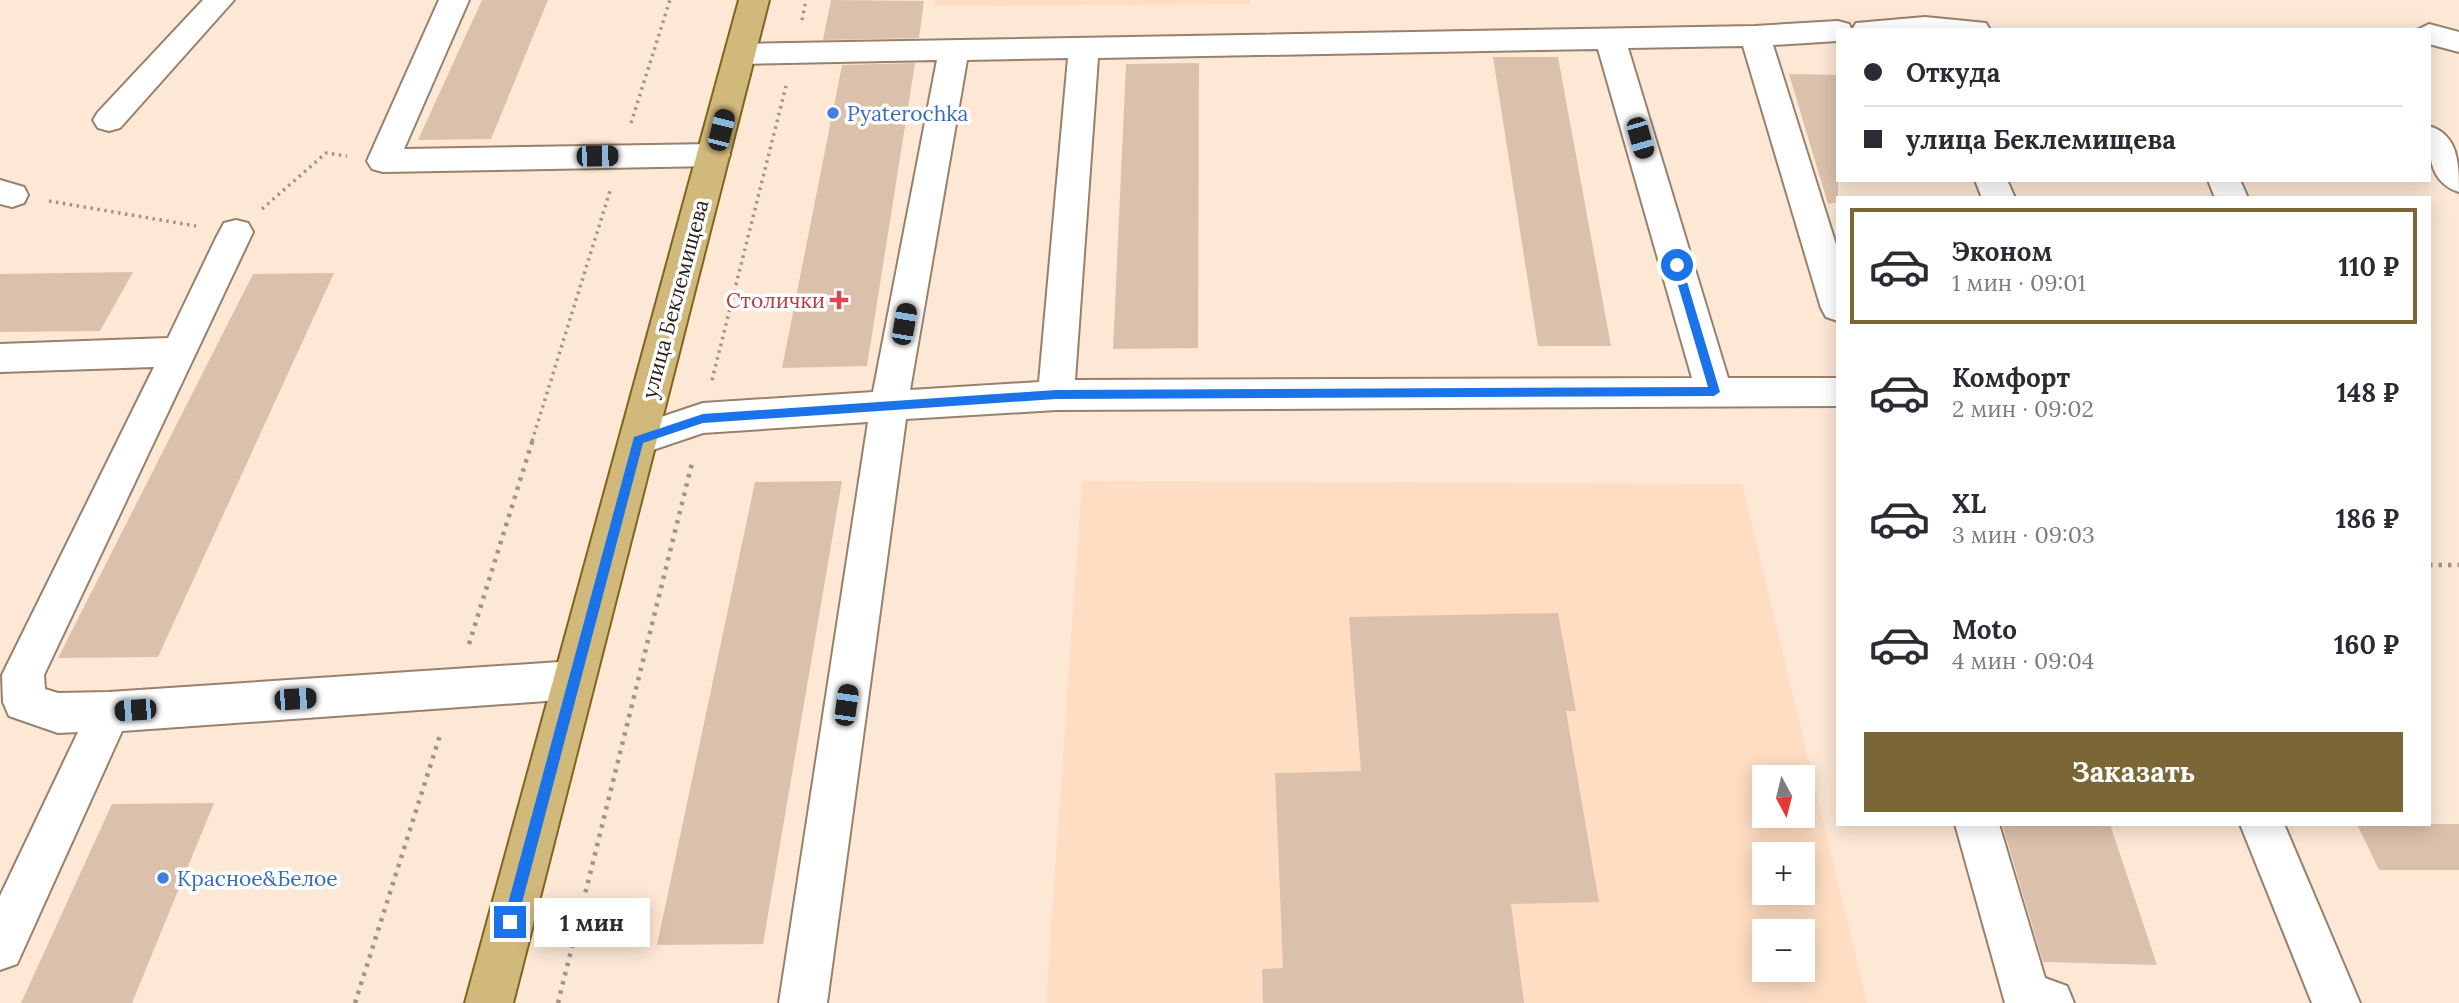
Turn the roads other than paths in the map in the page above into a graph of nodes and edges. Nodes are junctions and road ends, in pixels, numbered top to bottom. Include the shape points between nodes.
1 (219, 0) edge
2 (454, 0) edge
3 (754, 0) edge
4 (1922, 19) edge
5 (1877, 28) edge
6 (1965, 28) edge
7 (1836, 31) edge
8 (2431, 35) edge
9 (1755, 36) junction
10 (1610, 37) junction
11 (2459, 42) edge
12 (1084, 48) junction
13 (954, 49) junction
14 (740, 54) junction
15 (109, 120) dead end
16 (2431, 140) edge
17 (714, 155) junction
18 (2459, 180) edge
19 (236, 232) road end
20 (1836, 301) edge
21 (179, 352) junction
22 (0, 358) edge
23 (1714, 392) junction
24 (1836, 392) edge
25 (1056, 395) junction
26 (889, 406) junction
27 (638, 440) junction
28 (574, 680) junction
29 (109, 712) junction
30 (1977, 826) edge
31 (2263, 826) edge
32 (0, 947) edge
33 (489, 1003) edge
34 (803, 1003) edge
35 (2050, 1003) edge
36 (2336, 1003) edge

1 - 15 street
2 - 17 street via 383,161
3 - 14 main road, улица Беклемищева
4 - 5 street
4 - 6 street
7 - 9 street
8 - 11 street
9 - 10 street
9 - 20 street
10 - 12 street
10 - 23 street
12 - 13 street
12 - 25 street
13 - 14 street
13 - 26 street
14 - 17 main road, улица Беклемищева
16 - 18 street
17 - 27 main road, улица Беклемищева
19 - 21 street
21 - 22 street
21 - 29 street via 23,675 24,702 58,713
23 - 24 street
23 - 25 street
25 - 26 street
26 - 27 street via 703,418
26 - 34 street
27 - 28 main road, улица Беклемищева
28 - 29 street
28 - 33 main road, улица Беклемищева
29 - 32 street
30 - 35 street via 2028,1000
31 - 36 street

